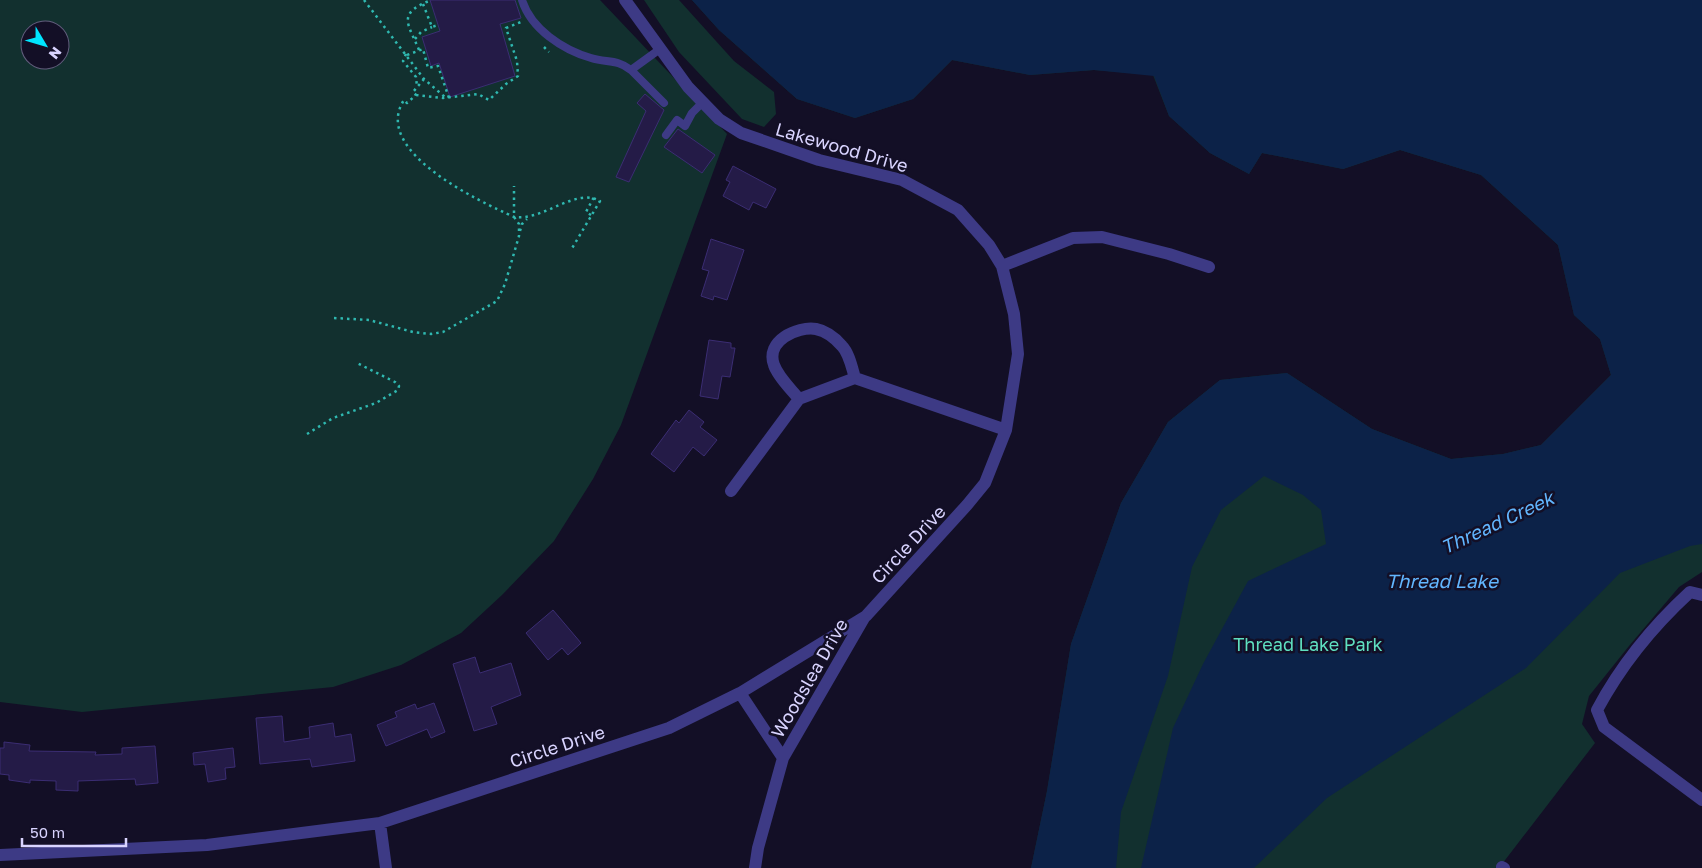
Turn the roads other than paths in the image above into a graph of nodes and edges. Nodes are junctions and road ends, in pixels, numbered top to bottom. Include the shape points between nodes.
1 (522, 0) edge
2 (625, 0) edge
3 (660, 49) junction
4 (631, 70) junction
5 (703, 102) junction
6 (664, 103) dead end
7 (666, 135) dead end
8 (1002, 266) junction
9 (1209, 267) dead end
10 (856, 378) junction
11 (799, 399) junction
12 (1006, 430) junction
13 (731, 491) dead end
14 (1696, 593) edge
15 (866, 616) junction
16 (740, 693) junction
17 (783, 758) junction
18 (1702, 800) edge
19 (380, 822) junction
20 (0, 855) edge
21 (386, 868) edge
22 (755, 868) edge

1 - 4 lane via 544,34 591,58 622,63
2 - 3 street, Lakewood Drive
3 - 4 lane
3 - 5 street, Lakewood Drive
4 - 6 lane
5 - 7 lane via 685,126 678,120
5 - 8 street, Lakewood Drive via 719,119 741,133 819,160 902,180 958,210 989,245
8 - 9 street via 1073,238 1102,237
8 - 12 street, Lakewood Drive via 1014,314 1018,354
10 - 11 street
10 - 11 street via 844,347 828,333 816,329 784,335 774,349 773,364
10 - 12 street
11 - 13 street
12 - 15 street, Circle Drive via 985,483
14 - 18 street via 1668,612 1616,675 1597,710 1604,727
15 - 16 street, Circle Drive
15 - 17 street, Woodslea Drive
16 - 17 street, Woodslea Drive
16 - 19 street, Circle Drive via 669,728
17 - 22 street, Woodslea Drive
19 - 20 street, Circle Drive via 207,845
19 - 21 street

